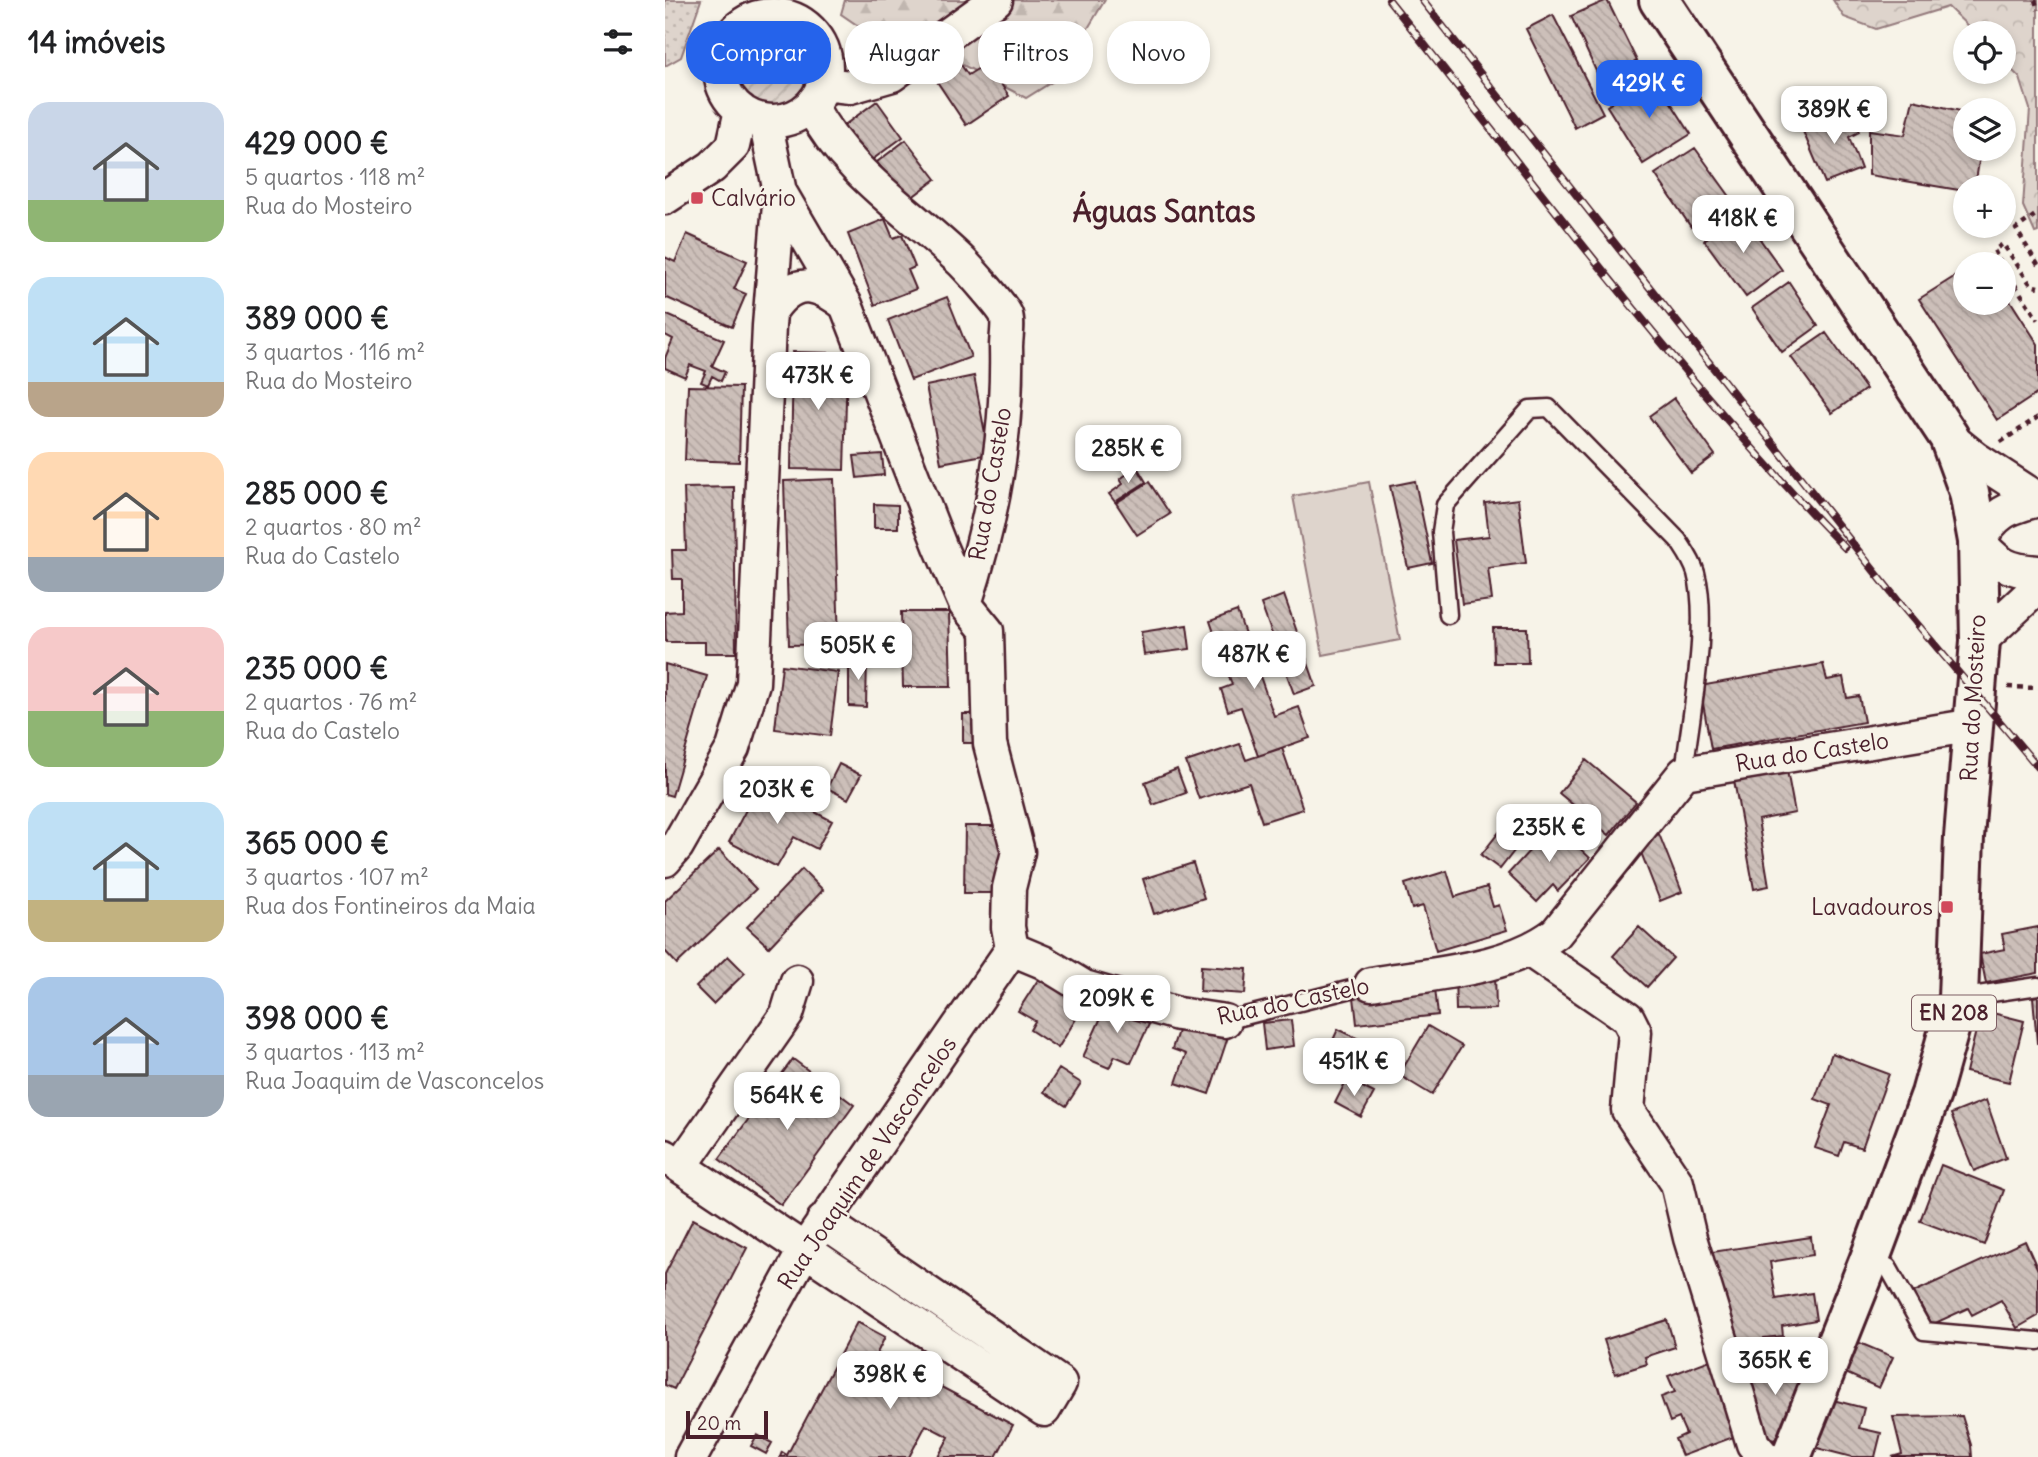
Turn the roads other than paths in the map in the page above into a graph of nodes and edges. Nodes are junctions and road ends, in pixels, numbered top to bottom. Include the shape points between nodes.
1 (996, 0) edge
2 (1660, 0) edge
3 (787, 9) edge
4 (738, 15) edge
5 (818, 95) junction
6 (753, 116) junction
7 (780, 192) junction
8 (665, 198) edge
9 (846, 304) junction
10 (770, 312) junction
11 (1962, 447) junction
12 (2038, 500) edge
13 (1978, 541) junction
14 (2038, 572) edge
15 (2038, 587) edge
16 (965, 604) junction
17 (1448, 615) dead end
18 (1980, 641) junction
19 (1974, 725) junction
20 (1684, 773) junction
21 (665, 860) edge
22 (1013, 949) junction
23 (1529, 950) junction
24 (797, 981) dead end
25 (1371, 984) joint
26 (2038, 986) edge
27 (1958, 998) junction
28 (1225, 1020) joint
29 (673, 1161) edge
30 (823, 1221) junction
31 (805, 1249) junction
32 (1869, 1261) junction
33 (2038, 1341) edge
34 (691, 1457) edge
35 (1764, 1457) edge
36 (1791, 1457) edge
37 (1804, 1457) edge
38 (1812, 1457) edge

1 - 5 street via 892,75
2 - 11 main road, Rua do Mosteiro / EN 208
3 - 4 street via 762,16
3 - 5 street via 821,45 827,68
4 - 6 street via 720,71 730,100
5 - 6 street via 784,121
5 - 16 street, Rua do Castelo via 824,130 841,151 886,198 963,262 1006,315 1007,382 997,469 984,545
6 - 7 street
6 - 8 street via 712,167
7 - 9 street
7 - 10 street
9 - 10 street via 820,287 806,286 780,296
9 - 16 street
10 - 21 street via 753,683 733,748
11 - 12 street
11 - 13 main road, Rua do Mosteiro / EN 208
12 - 13 street via 2004,510 1991,520
13 - 14 street via 1998,563 2015,571
13 - 18 main road, Rua do Mosteiro / EN 208
15 - 18 street
16 - 22 street via 986,631 990,744 1018,852 1009,888 1008,927
17 - 20 lane via 1441,532 1445,505 1530,409 1549,408 1691,558 1699,633
18 - 19 main road, Rua do Mosteiro / EN 208
19 - 20 street, Rua do Castelo
19 - 27 main road, Rua do Mosteiro / EN 208 via 1963,837
20 - 23 street, Rua do Castelo via 1556,933
22 - 28 street, Rua do Castelo via 1084,987 1190,1017
22 - 30 street, Rua Joaquim de Vasconcelos
23 - 25 street, Rua do Castelo via 1486,963
23 - 35 street via 1628,1018 1635,1032 1628,1110 1677,1183 1748,1430
24 - 29 street via 787,1014
25 - 28 lane, Rua do Castelo
26 - 27 lane
27 - 32 main road, Rua do Mosteiro / EN 208 via 1945,1052
29 - 31 street
30 - 31 street, Rua Joaquim de Vasconcelos
30 - 31 street via 1060,1383 1044,1410
31 - 34 street, Rua Joaquim de Vasconcelos
32 - 33 lane via 1888,1267 1924,1331
32 - 36 main road, Rua do Mosteiro / EN 208
37 - 38 street

